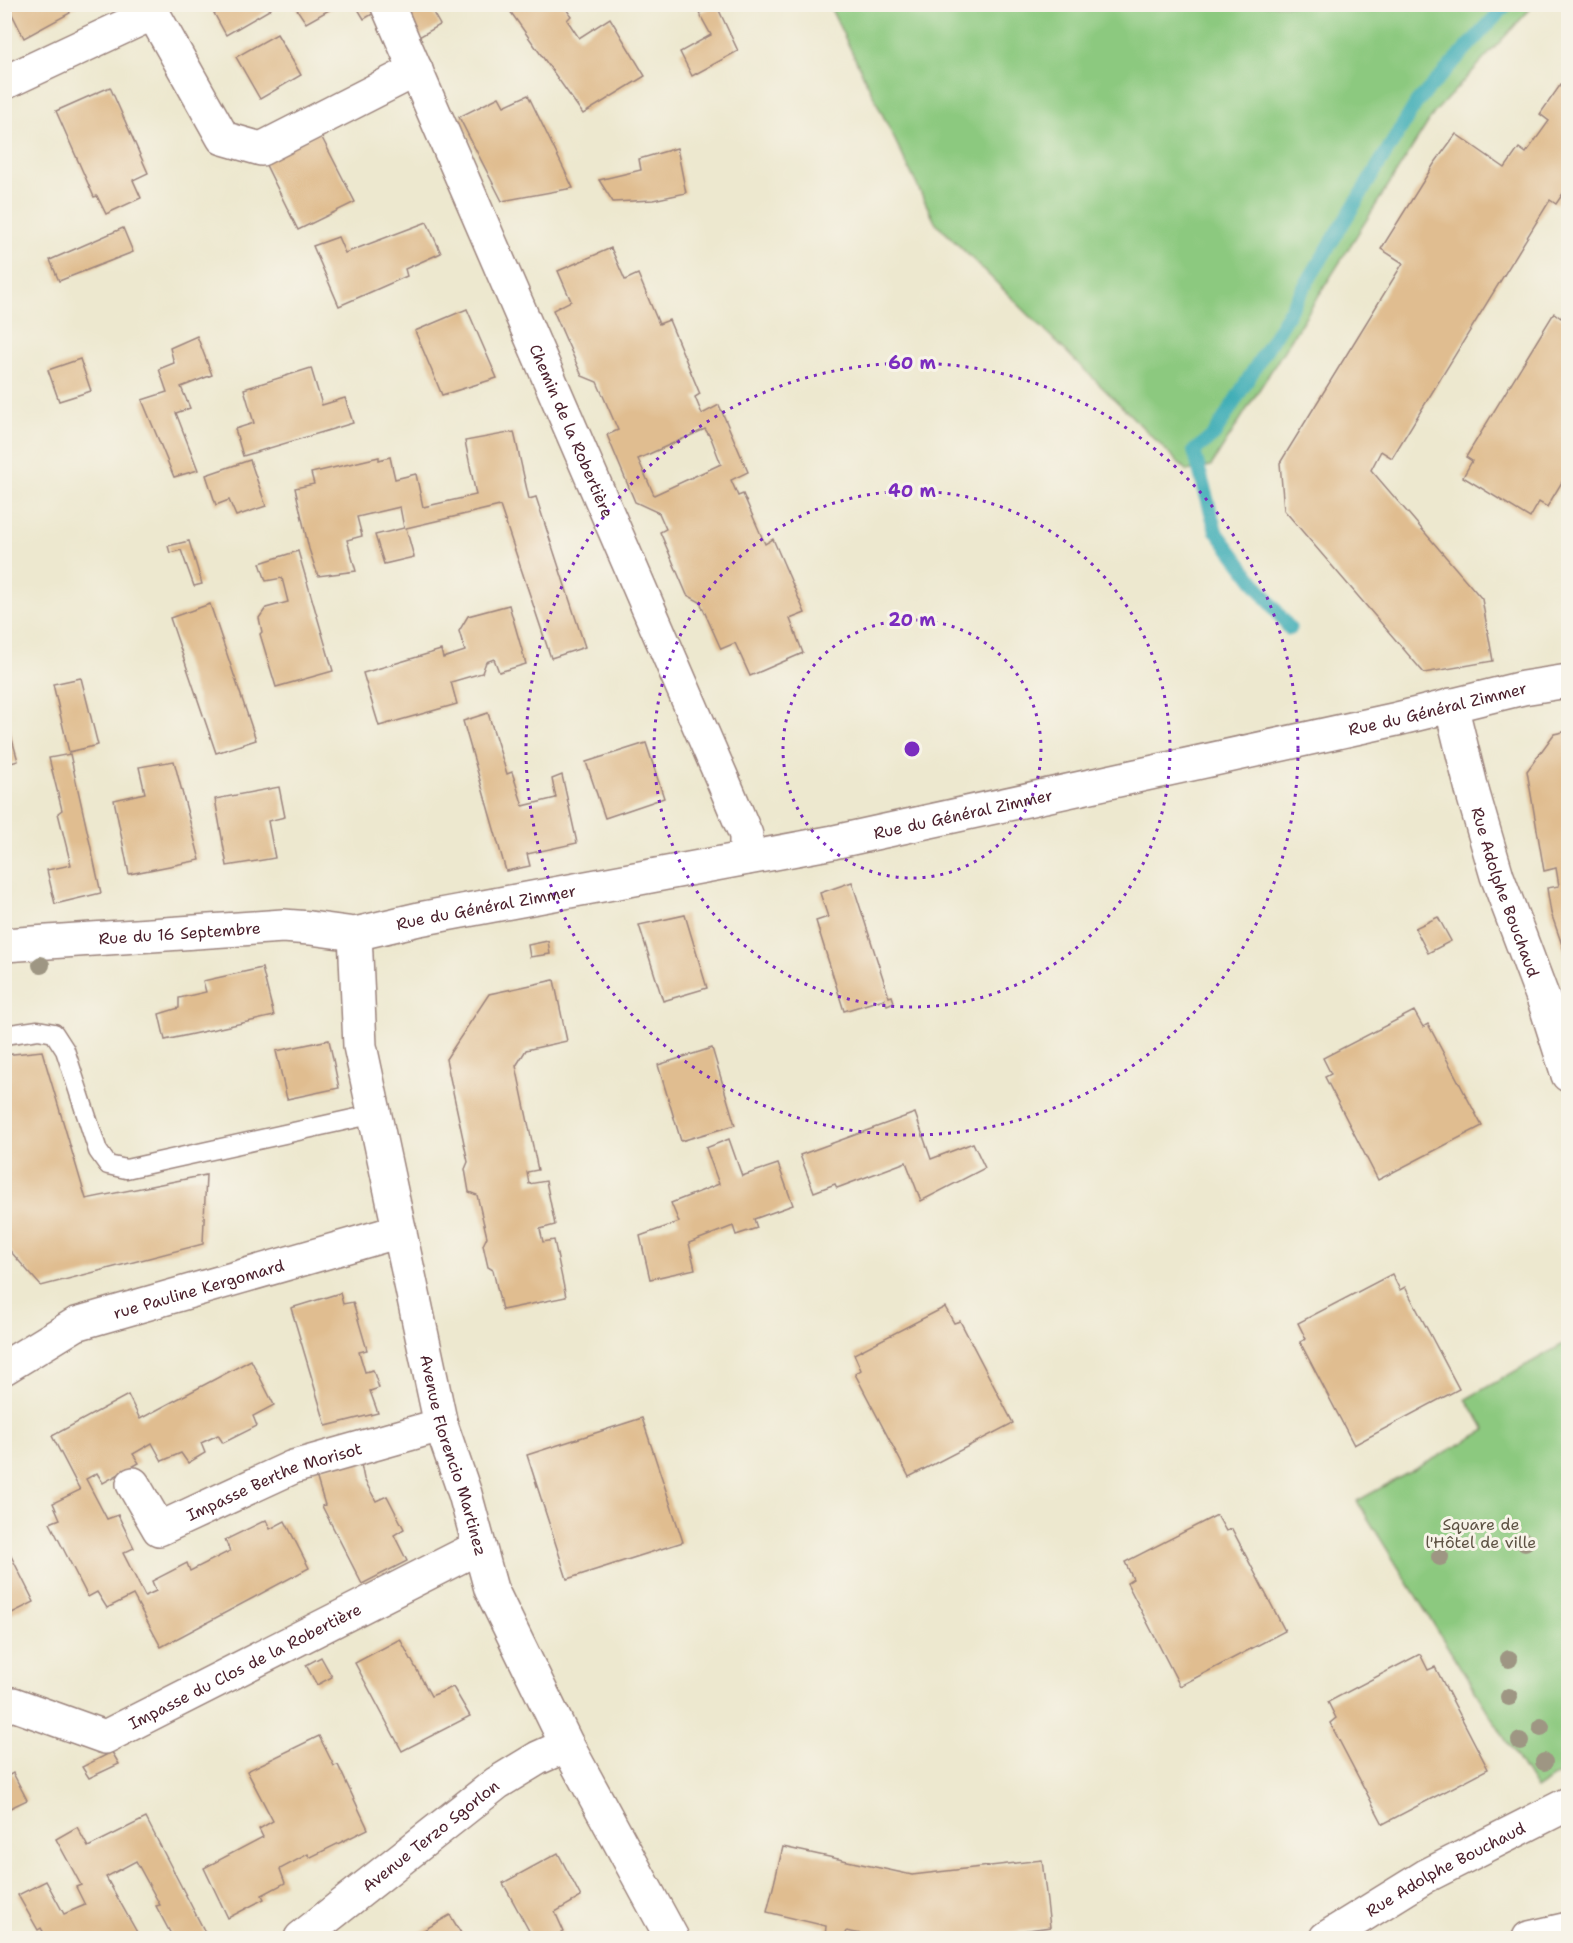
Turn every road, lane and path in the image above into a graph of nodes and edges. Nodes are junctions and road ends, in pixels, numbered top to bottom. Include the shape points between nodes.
1 (387, 4) edge
2 (416, 70) junction
3 (4, 83) edge
4 (1569, 681) edge
5 (1451, 705) junction
6 (746, 858) junction
7 (355, 934) junction
8 (4, 945) edge
9 (1558, 1003) edge
10 (4, 1035) edge
11 (1569, 1075) edge
12 (375, 1114) junction
13 (400, 1231) junction
14 (4, 1368) edge
15 (441, 1425) junction
16 (133, 1484) dead end
17 (480, 1547) junction
18 (4, 1707) edge
19 (567, 1745) junction
20 (1569, 1804) edge
21 (1569, 1929) edge
22 (301, 1938) edge
23 (672, 1938) edge
24 (1326, 1938) edge
25 (1529, 1938) edge

1 - 2 street, Chemin de la Robertière
2 - 3 street via 261,148 223,138 153,14
2 - 6 street, Chemin de la Robertière via 746,835
4 - 5 street, Rue du Général Zimmer via 1523,687
5 - 6 street, Rue du Général Zimmer via 834,842
5 - 9 street, Rue Adolphe Bouchaud via 1497,876
6 - 7 street, Rue du Général Zimmer
7 - 8 street, Rue du 16 Septembre via 283,926
7 - 12 street, Avenue Florencio Martinez via 360,1046
9 - 11 street, Rue Adolphe Bouchaud
10 - 12 lane via 38,1030 54,1033 65,1050 99,1151 108,1165 126,1169
12 - 13 street, Avenue Florencio Martinez
13 - 14 street, rue Pauline Kergomard via 76,1324
13 - 15 street, Avenue Florencio Martinez
15 - 16 street, Impasse Berthe Morisot via 293,1467 159,1529
15 - 17 street, Avenue Florencio Martinez
17 - 18 street, Impasse du Clos de la Robertière via 105,1737 13,1704
17 - 19 street, Avenue Florencio Martinez via 491,1590
19 - 22 street, Avenue Terzo Sgorlon via 497,1783
19 - 23 street, Avenue Florencio Martinez
20 - 24 street, Rue Adolphe Bouchaud via 1426,1876
21 - 25 street

